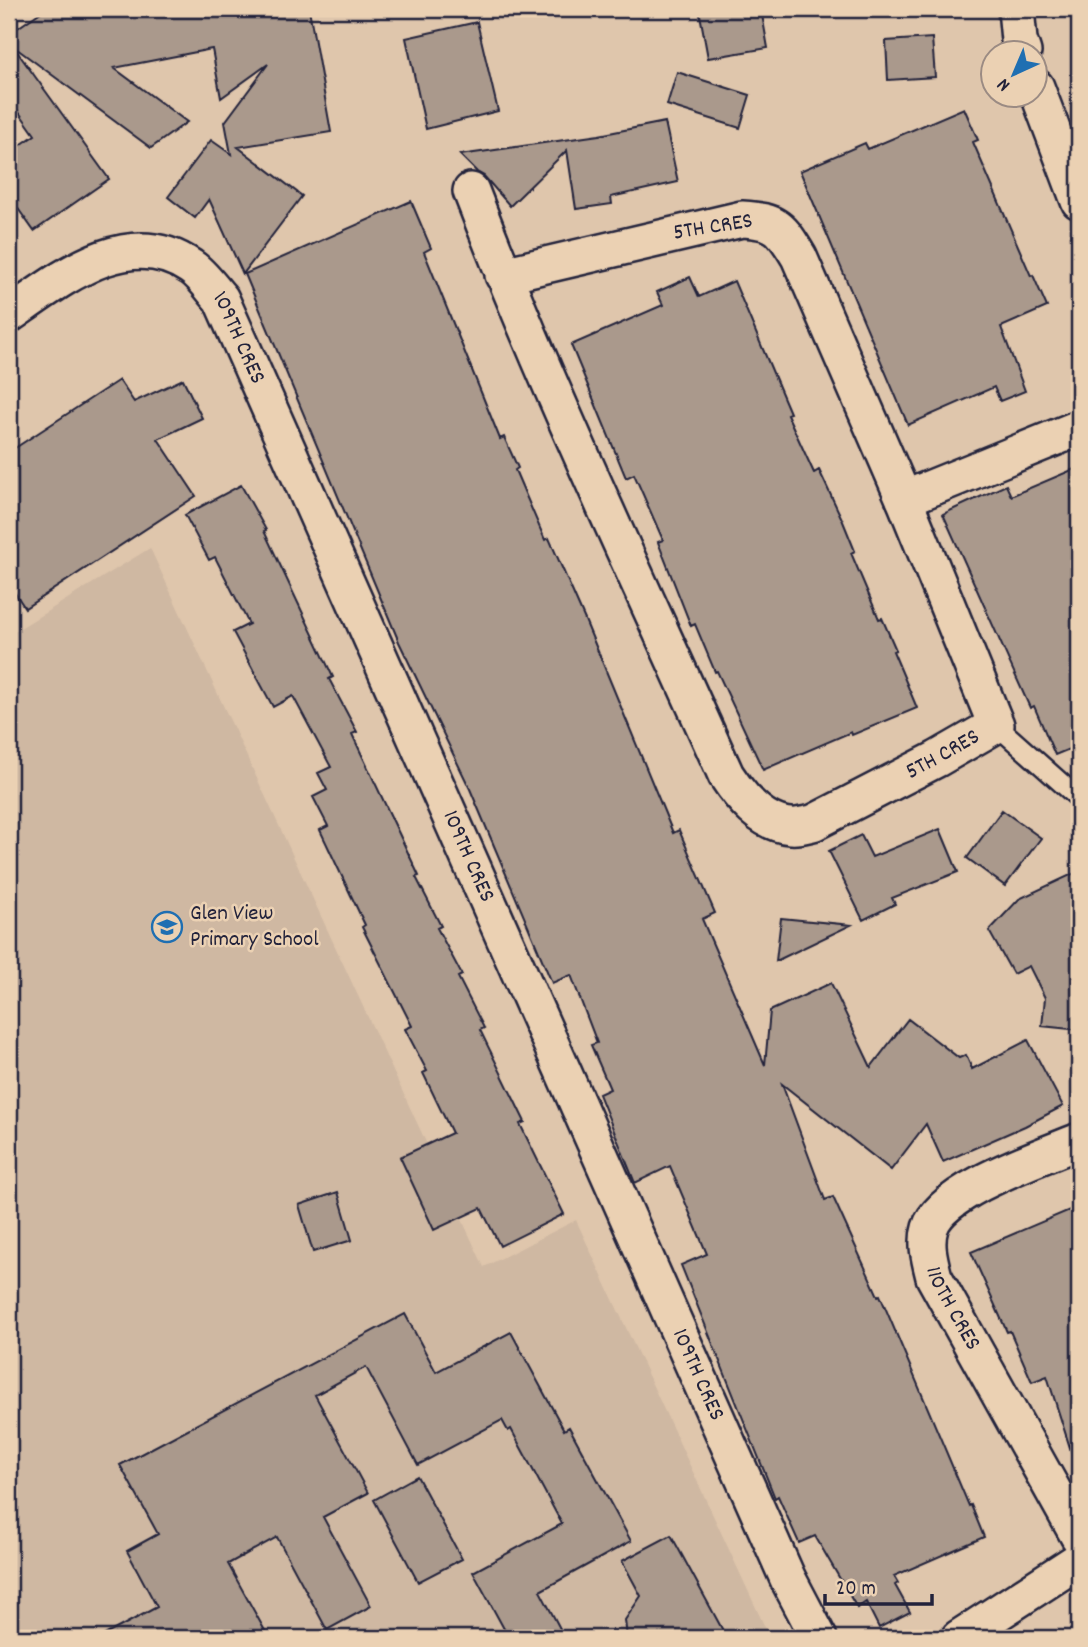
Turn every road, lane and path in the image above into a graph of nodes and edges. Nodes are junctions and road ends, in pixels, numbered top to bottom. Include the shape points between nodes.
1 (1016, 9) edge
2 (1019, 38) edge
3 (1043, 108) edge
4 (471, 191) dead end
5 (1079, 201) edge
6 (503, 275) junction
7 (9, 314) edge
8 (1079, 428) edge
9 (905, 499) junction
10 (996, 724) junction
11 (1076, 796) dead end
12 (1079, 1142) edge
13 (1079, 1537) edge
14 (1079, 1560) edge
15 (818, 1638) edge
16 (959, 1638) edge

1 - 2 street
3 - 5 street
4 - 6 street
6 - 9 street, 5TH CRES via 742,219 765,220 783,231 799,257
6 - 10 street, 5TH CRES via 726,775 766,820 792,826 813,823
7 - 15 street, 109TH CRES via 70,273 112,253 132,251 161,253 192,267 221,299
8 - 9 street
9 - 10 street, 5TH CRES
10 - 11 lane
12 - 13 street, 110TH CRES via 964,1193 930,1226 928,1249 934,1277
14 - 16 street

